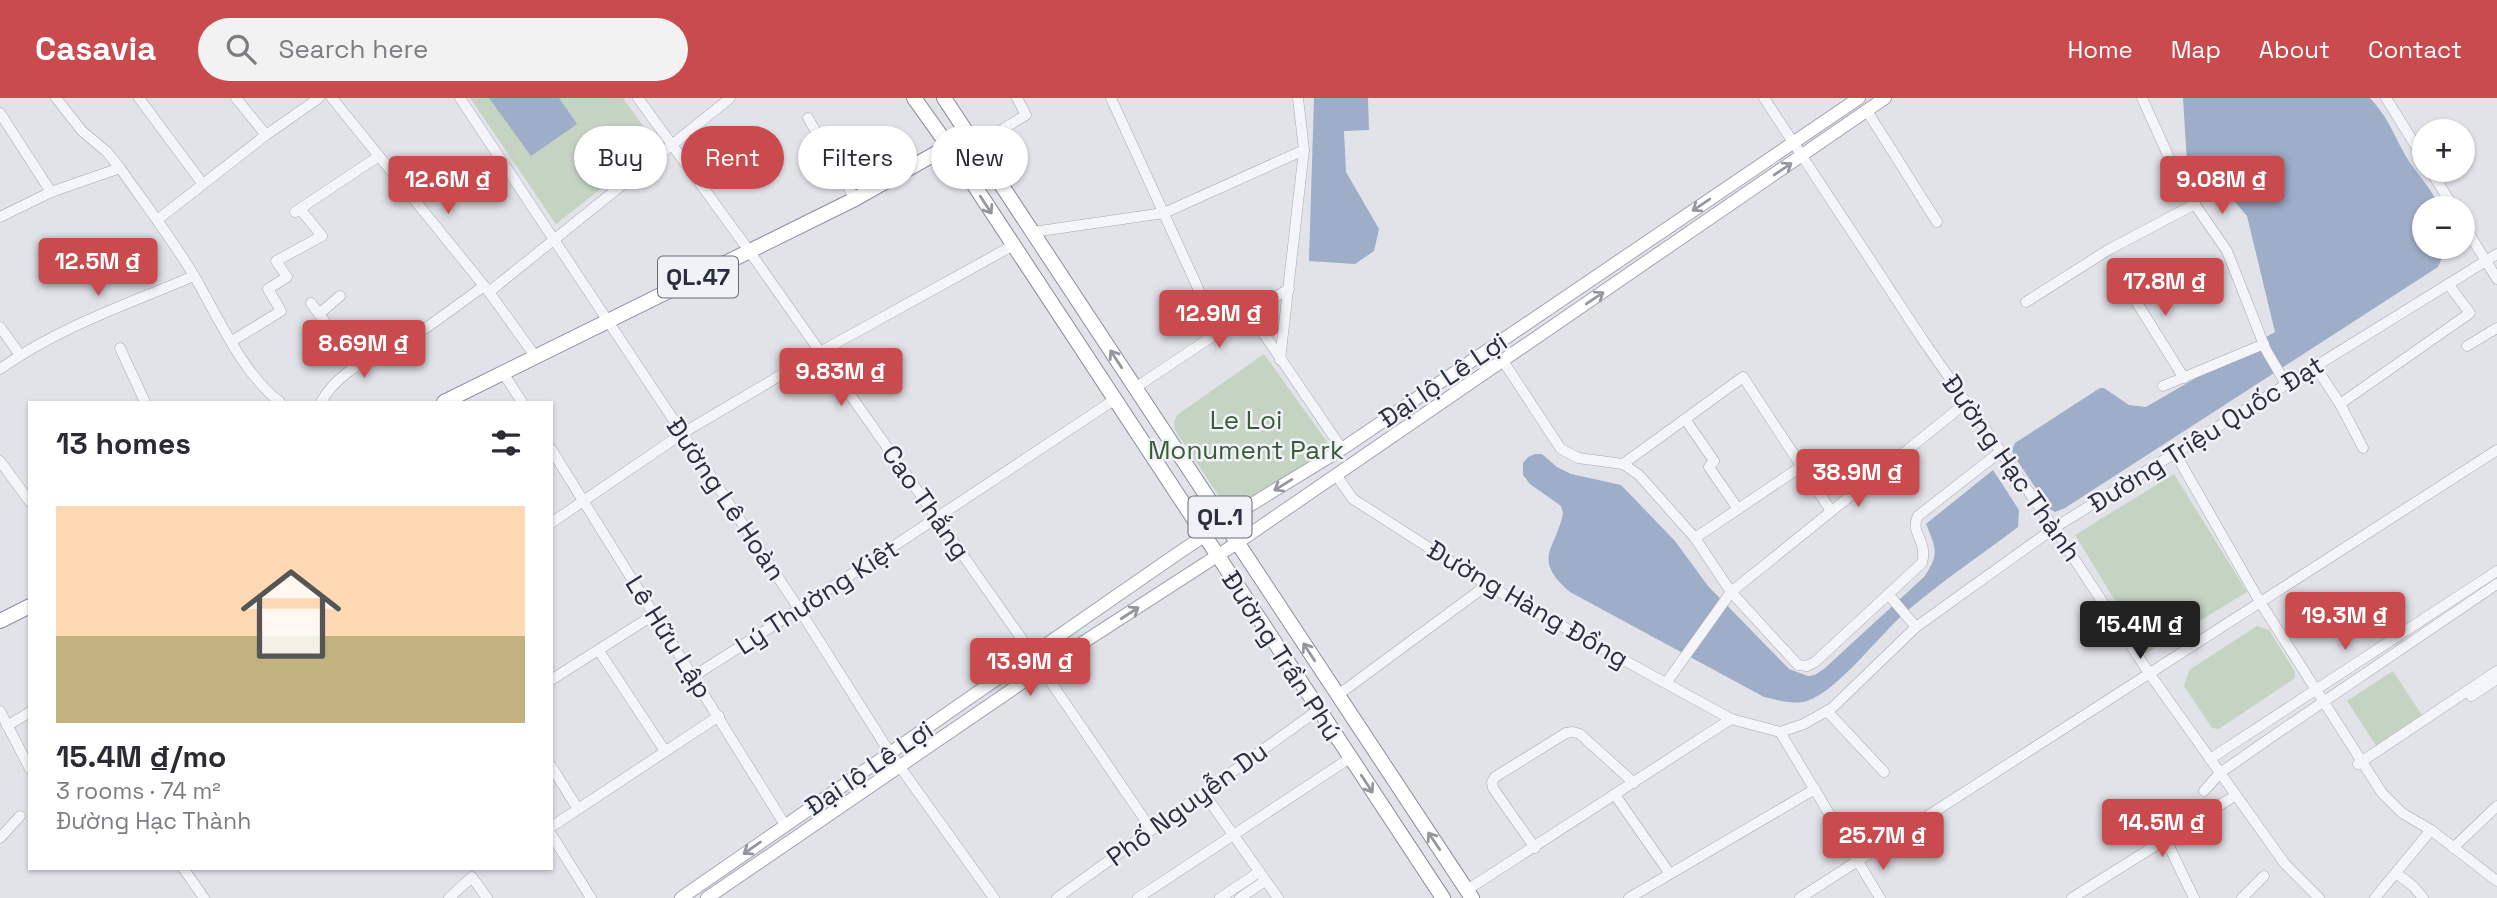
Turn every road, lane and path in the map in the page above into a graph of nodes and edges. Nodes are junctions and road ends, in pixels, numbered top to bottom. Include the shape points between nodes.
1 (236, 98) edge
2 (319, 98) edge
3 (332, 98) edge
4 (460, 98) edge
5 (638, 98) edge
6 (730, 98) edge
7 (914, 98) edge
8 (944, 98) edge
9 (1017, 98) edge
10 (1111, 98) edge
11 (1298, 98) edge
12 (1764, 98) edge
13 (1859, 98) edge
14 (1885, 98) edge
15 (2142, 98) edge
16 (2386, 98) edge
17 (61, 100) edge
18 (144, 100) edge
19 (1867, 111) junction
20 (0, 113) edge
21 (808, 118) dead end
22 (934, 126) edge
23 (964, 126) edge
24 (1002, 126) edge
25 (266, 135) junction
26 (2412, 140) edge
27 (1795, 141) junction
28 (672, 144) junction
29 (1304, 150) junction
30 (1804, 155) junction
31 (379, 156) junction
32 (931, 157) edge
33 (120, 168) junction
34 (202, 183) junction
35 (976, 189) edge
36 (1005, 189) edge
37 (51, 192) junction
38 (855, 199) junction
39 (2195, 204) junction
40 (1164, 213) junction
41 (0, 218) edge
42 (157, 220) junction
43 (1937, 222) dead end
44 (1033, 232) junction
45 (555, 239) junction
46 (2475, 243) edge
47 (1012, 246) junction
48 (750, 251) junction
49 (2497, 254) edge
50 (2486, 260) junction
51 (2119, 274) dead end
52 (194, 276) junction
53 (2497, 279) edge
54 (2448, 284) junction
55 (487, 289) junction
56 (1289, 289) junction
57 (341, 296) dead end
58 (2026, 302) dead end
59 (311, 303) dead end
60 (1557, 303) junction
61 (1249, 312) junction
62 (319, 314) junction
63 (1568, 317) junction
64 (607, 320) junction
65 (0, 327) edge
66 (404, 327) dead end
67 (2497, 328) edge
68 (1218, 332) junction
69 (232, 341) junction
70 (392, 343) dead end
71 (2467, 346) dead end
72 (2265, 347) junction
73 (120, 348) dead end
74 (820, 352) junction
75 (20, 355) junction
76 (535, 356) junction
77 (1280, 360) junction
78 (1503, 361) junction
79 (358, 365) junction
80 (2315, 366) junction
81 (0, 369) edge
82 (503, 373) junction
83 (2184, 378) junction
84 (2283, 380) junction
85 (2164, 386) dead end
86 (1135, 388) junction
87 (1114, 400) junction
88 (145, 401) edge
89 (279, 401) edge
90 (322, 401) edge
91 (446, 401) edge
92 (521, 401) edge
93 (1967, 402) junction
94 (2340, 404) junction
95 (1685, 419) junction
96 (683, 433) junction
97 (2363, 448) dead end
98 (1342, 449) junction
99 (2497, 450) edge
100 (553, 452) edge
101 (2001, 452) junction
102 (2175, 453) junction
103 (0, 461) edge
104 (1622, 464) junction
105 (1802, 466) junction
106 (1336, 475) junction
107 (28, 499) edge
108 (584, 501) junction
109 (1738, 509) junction
110 (1831, 511) junction
111 (938, 518) junction
112 (553, 522) edge
113 (1224, 523) junction
114 (2054, 528) junction
115 (1203, 536) junction
116 (1695, 538) junction
117 (1237, 543) junction
118 (1217, 557) junction
119 (2497, 572) edge
120 (2497, 584) edge
121 (1488, 585) junction
122 (1731, 592) junction
123 (1888, 594) junction
124 (2260, 602) junction
125 (28, 607) edge
126 (799, 609) junction
127 (655, 614) junction
128 (0, 621) edge
129 (1913, 623) junction
130 (599, 651) junction
131 (1033, 655) junction
132 (1042, 669) junction
133 (2497, 671) edge
134 (2149, 673) junction
135 (694, 677) junction
136 (553, 679) edge
137 (2497, 679) edge
138 (1666, 683) junction
139 (2316, 690) junction
140 (1338, 695) junction
141 (2324, 701) junction
142 (1318, 710) junction
143 (1827, 711) junction
144 (0, 712) edge
145 (28, 713) edge
146 (719, 716) junction
147 (1731, 719) junction
148 (7, 726) junction
149 (1780, 732) junction
150 (665, 751) junction
151 (890, 753) junction
152 (1350, 758) junction
153 (2210, 759) junction
154 (2361, 764) junction
155 (28, 765) edge
156 (899, 766) junction
157 (553, 769) edge
158 (1884, 772) dead end
159 (2220, 773) junction
160 (1634, 783) junction
161 (1815, 789) junction
162 (2204, 791) dead end
163 (1203, 792) junction
164 (1403, 794) junction
165 (1615, 795) junction
166 (2236, 795) junction
167 (2497, 806) edge
168 (1382, 807) junction
169 (578, 809) junction
170 (20, 816) dead end
171 (785, 825) junction
172 (553, 826) edge
173 (1151, 829) junction
174 (2431, 831) junction
175 (1233, 835) junction
176 (553, 837) edge
177 (0, 838) edge
178 (2165, 838) junction
179 (1535, 848) junction
180 (2453, 848) junction
181 (1859, 861) junction
182 (184, 870) edge
183 (2396, 873) junction
184 (1670, 874) junction
185 (1262, 876) junction
186 (2264, 876) dead end
187 (2497, 881) edge
188 (1470, 894) edge
189 (204, 898) edge
190 (449, 898) edge
191 (487, 898) edge
192 (591, 898) edge
193 (681, 898) edge
194 (708, 898) edge
195 (994, 898) edge
196 (1058, 898) edge
197 (1138, 898) edge
198 (1220, 898) edge
199 (1240, 898) edge
200 (1278, 898) edge
201 (1443, 898) edge
202 (1629, 898) edge
203 (1800, 898) edge
204 (1880, 898) edge
205 (2072, 898) edge
206 (2194, 898) edge
207 (2242, 898) edge
208 (2319, 898) edge
209 (2375, 898) edge
210 (2423, 898) edge

1 - 25 street
2 - 25 street
3 - 31 street
4 - 45 street, Đường Lê Hoàn
5 - 28 street, Cao Thắng
6 - 28 street
7 - 22 highway, Đường Trần Phú / QL.1
8 - 23 highway, Đường Trần Phú / QL.1
9 - 24 street via 1026,115
10 - 40 street
11 - 29 street
12 - 27 street, Đường Hạc Thành
13 - 27 main road, Đại lộ Lê Lợi
14 - 19 main road, Đại lộ Lê Lợi
15 - 39 street via 2182,186
16 - 26 street
17 - 33 street via 82,131
18 - 34 street
19 - 30 main road, Đại lộ Lê Lợi
19 - 43 street
20 - 37 street
21 - 38 street
25 - 34 street
27 - 30 street, Đường Hạc Thành
27 -> 60 main road, Đại lộ Lê Lợi
28 - 45 street
28 - 48 street, Cao Thắng
29 - 40 street
29 - 56 street
63 -> 30 main road, Đại lộ Lê Lợi
30 - 93 street, Đường Hạc Thành
31 - 55 street
31 - 69 street via 298,211 322,236 276,261 287,277 268,289 281,311
32 - 38 highway, QL.47
33 - 37 street
33 - 42 street
34 - 42 street
35 -> 47 highway, Đường Trần Phú / QL.1
36 - 44 highway, Đường Trần Phú / QL.1
37 - 41 street
38 - 48 highway, QL.47
39 - 58 street via 2108,250
39 - 72 street via 2227,251
40 - 44 street
40 - 68 street
42 - 52 street
44 - 47 highway
86 -> 44 highway, Đường Trần Phú / QL.1
45 - 55 street
45 - 64 street, Đường Lê Hoàn
46 - 50 street
47 - 74 street
47 - 87 highway, Đường Trần Phú / QL.1
48 - 64 highway, QL.47
48 - 74 street, Cao Thắng
49 - 50 street, Đường Triệu Quốc Đạt
50 - 53 street
50 - 54 street, Đường Triệu Quốc Đạt
51 - 83 street
52 - 69 street
52 - 75 street via 108,310
54 - 80 street, Đường Triệu Quốc Đạt
54 - 94 street via 2470,313
55 - 66 street via 426,328
55 - 76 street
56 - 61 street
56 - 77 street
57 - 62 street
59 - 62 street
60 - 63 main road
60 - 98 main road, Đại lộ Lê Lợi
61 - 68 street
61 - 77 street
62 - 79 street
63 - 78 main road, Đại lộ Lê Lợi
64 - 76 highway, QL.47
64 - 96 street, Đường Lê Hoàn
65 - 75 street
67 - 71 street
68 - 86 street
69 - 89 street
70 - 79 street
72 - 83 street
72 - 84 street
73 - 88 street
74 - 96 street
74 - 111 street, Cao Thắng
75 - 81 street
76 - 82 highway, QL.47
77 - 98 street
78 - 104 street via 1561,449 1578,458
78 - 106 main road, Đại lộ Lê Lợi
79 - 90 street
80 - 84 street, Đường Triệu Quốc Đạt
80 - 94 street
82 - 91 highway, QL.47
82 - 92 street
83 - 85 street
84 - 102 street, Đường Triệu Quốc Đạt
86 - 113 highway, Đường Trần Phú / QL.1
87 - 111 street, Lý Thường Kiệt
87 - 115 highway, Đường Trần Phú / QL.1
93 - 101 street, Đường Hạc Thành
93 - 110 street
94 - 97 street
95 - 104 street
95 - 105 street via 1743,377
95 - 109 street via 1714,461 1709,467
96 - 108 street
96 - 126 street, Đường Lê Hoàn
98 -> 113 main road, Đại lộ Lê Lợi
99 - 124 street
100 - 108 street, Lê Hữu Lập
101 - 114 street, Đường Hạc Thành
101 - 123 street via 1918,516 1916,531 1925,553 1922,563
102 - 114 street, Đường Triệu Quốc Đạt
102 - 124 street
103 - 107 street
104 - 116 street via 1639,475
105 - 109 street
105 - 110 street
106 - 117 main road, Đại lộ Lê Lợi
106 - 121 street, Đường Hàng Đồng via 1353,499
108 - 112 street
108 - 127 street, Lê Hữu Lập
109 - 116 street
110 - 122 street
111 - 126 street, Lý Thường Kiệt
111 - 131 street, Cao Thắng
113 - 115 main road, Đại lộ Lê Lợi
113 - 117 highway, Đường Trần Phú / QL.1
114 - 129 street, Đường Triệu Quốc Đạt
114 - 134 street, Đường Hạc Thành
115 - 118 highway, Đường Trần Phú / QL.1
115 - 131 main road, Đại lộ Lê Lợi
116 - 122 street
117 - 118 main road, Đại lộ Lê Lợi
140 -> 117 highway, Đường Trần Phú / QL.1
132 -> 118 main road, Đại lộ Lê Lợi
118 - 142 highway, Đường Trần Phú / QL.1
119 - 139 street
120 - 141 street
121 - 138 street, Đường Hàng Đồng
121 - 140 street
122 - 123 street via 1789,657 1807,666
122 - 138 street
123 - 129 street
124 - 134 street
124 - 139 street
125 - 128 highway
126 - 135 street, Lý Thường Kiệt
126 - 151 street, Đường Lê Hoàn
127 - 130 street
127 - 135 street, Lê Hữu Lập
129 - 143 street, Đường Triệu Quốc Đạt
130 - 136 street
130 - 150 street
131 - 151 main road, Đại lộ Lê Lợi
132 - 156 main road, Đại lộ Lê Lợi
132 - 173 street
133 - 154 street
134 - 153 street, Đường Hạc Thành
134 - 181 street
135 - 146 street, Lê Hữu Lập
137 - 154 street
138 - 147 street, Đường Hàng Đồng
139 - 141 street
139 - 153 street
140 - 164 highway, Đường Trần Phú / QL.1
141 - 154 street
141 - 159 street
142 - 152 highway, Đường Trần Phú / QL.1
142 - 163 street, Phố Nguyễn Du
143 - 149 street, Đường Triệu Quốc Đạt
143 - 158 street
144 - 148 street
145 - 148 street
146 - 150 street
146 - 171 street, Lê Hữu Lập
147 - 149 street
147 - 160 street
148 - 155 street
149 - 161 street
150 - 169 street
151 - 156 street, Đường Lê Hoàn
151 - 171 main road, Đại lộ Lê Lợi
152 -> 168 highway, Đường Trần Phú / QL.1
152 - 175 street
153 - 159 street, Đường Hạc Thành
154 - 174 street via 2402,813
156 - 194 main road, Đại lộ Lê Lợi
156 - 195 street, Đường Lê Hoàn
157 - 169 street
159 - 162 street
159 - 166 street, Đường Hạc Thành
160 - 165 street
160 - 179 street via 1573,732 1494,777 1493,788
161 - 181 street
161 - 184 street
163 - 173 street, Phố Nguyễn Du
163 - 175 street
164 - 168 highway
188 -> 164 highway, Đường Trần Phú / QL.1
165 - 179 street
165 - 184 street
166 - 178 street
166 - 208 street, Đường Hạc Thành via 2285,864
167 - 180 street
168 - 201 highway, Đường Trần Phú / QL.1
169 - 172 street
170 - 177 street
171 -> 193 main road, Đại lộ Lê Lợi
173 - 196 street, Phố Nguyễn Du
174 - 180 street
174 - 183 street
175 - 185 street
175 - 197 street
176 - 192 street
178 - 205 street
178 - 206 street
179 - 188 street
180 - 187 street
181 - 203 street
181 - 204 street
182 - 189 street
183 - 209 street
183 - 210 street
184 - 202 street
185 - 198 street
185 - 199 street
185 - 200 street
186 - 207 street
190 - 191 street via 471,877

